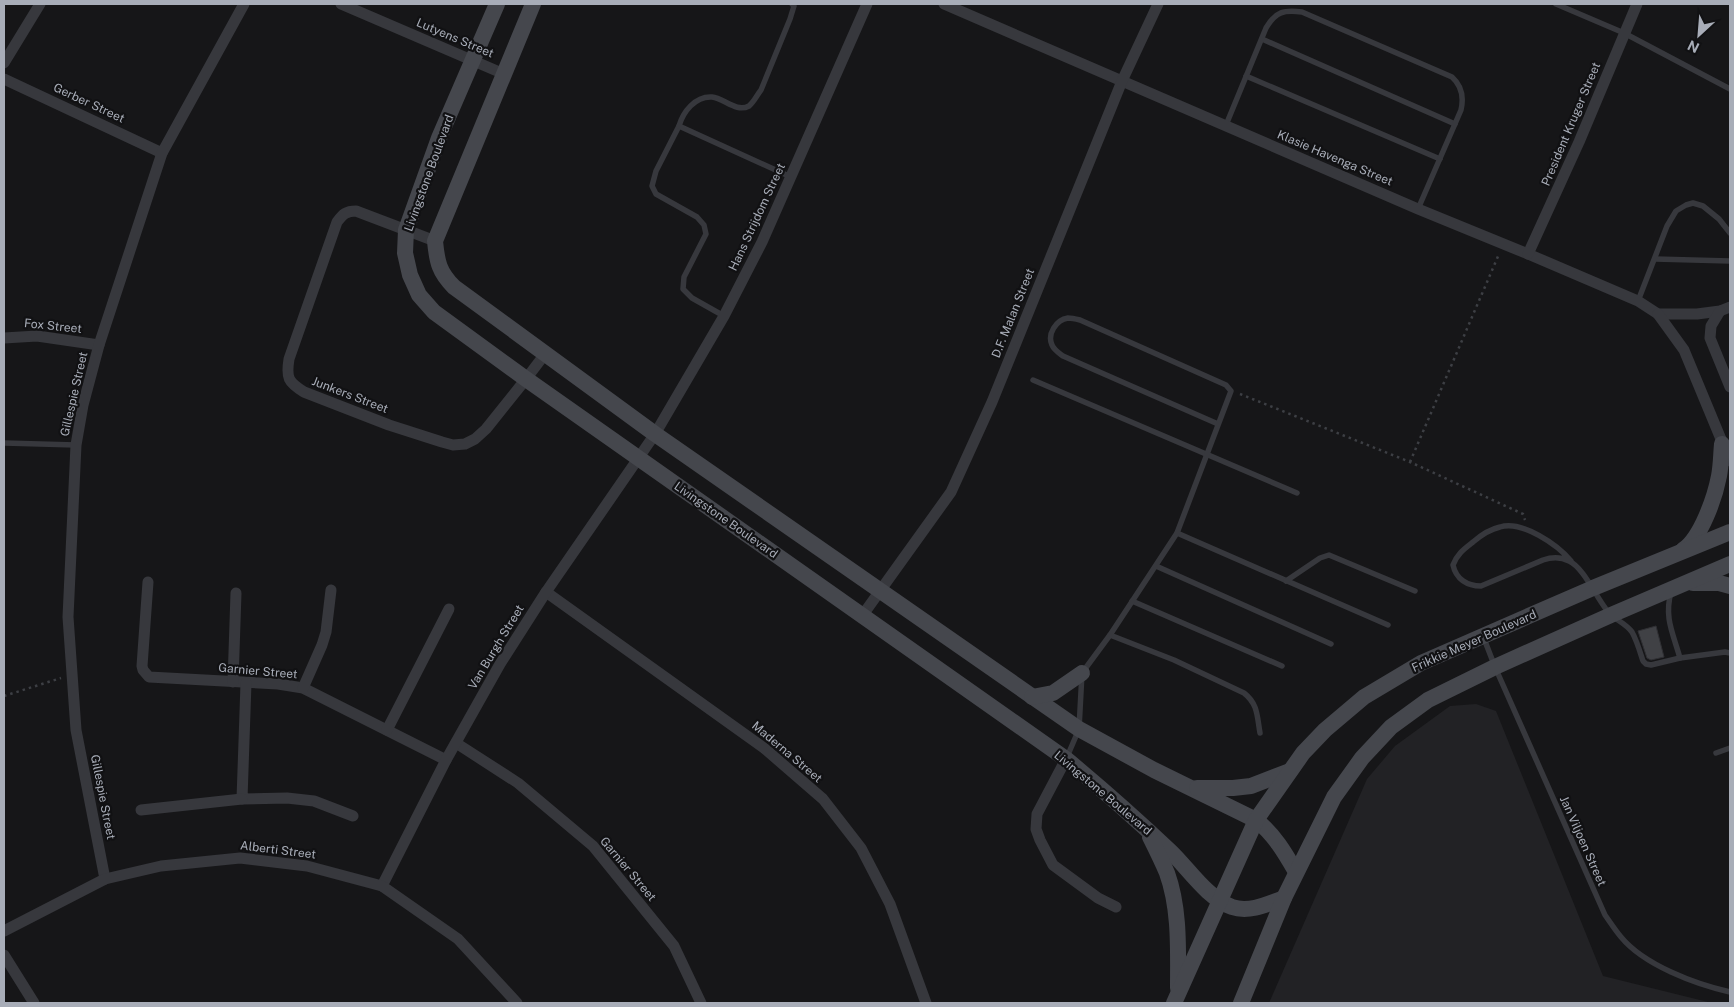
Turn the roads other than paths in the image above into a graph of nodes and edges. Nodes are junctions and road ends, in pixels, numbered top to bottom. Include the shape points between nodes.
1 (40, 4) edge
2 (244, 4) edge
3 (340, 4) edge
4 (497, 4) edge
5 (533, 4) edge
6 (792, 4) edge
7 (867, 4) edge
8 (944, 4) edge
9 (1158, 4) edge
10 (1556, 4) edge
11 (1637, 4) edge
12 (1624, 33) junction
13 (1262, 39) junction
14 (473, 60) junction
15 (4, 64) edge
16 (504, 74) junction
17 (1246, 76) junction
18 (4, 79) edge
19 (1122, 81) junction
20 (1730, 89) edge
21 (1455, 124) junction
22 (1226, 125) junction
23 (679, 126) junction
24 (162, 153) junction
25 (1440, 159) junction
26 (791, 176) junction
27 (1418, 209) junction
28 (406, 230) junction
29 (1730, 233) edge
30 (435, 241) junction
31 (1528, 254) junction
32 (1655, 259) junction
33 (1730, 261) edge
34 (1638, 301) junction
35 (1725, 309) edge
36 (1658, 314) junction
37 (724, 316) junction
38 (4, 338) edge
39 (99, 345) junction
40 (544, 354) junction
41 (526, 380) junction
42 (1033, 380) dead end
43 (1730, 387) edge
44 (1218, 424) junction
45 (655, 434) junction
46 (4, 443) edge
47 (1722, 444) junction
48 (76, 445) junction
49 (1206, 455) junction
50 (638, 458) junction
51 (1730, 461) edge
52 (1297, 493) dead end
53 (1730, 532) edge
54 (1177, 533) junction
55 (1673, 556) junction
56 (1571, 562) junction
57 (1730, 564) edge
58 (1156, 566) junction
59 (1286, 580) junction
60 (148, 582) dead end
61 (1678, 586) junction
62 (1730, 586) edge
63 (1593, 588) junction
64 (331, 590) dead end
65 (880, 590) junction
66 (1415, 591) dead end
67 (546, 592) junction
68 (236, 593) dead end
69 (1132, 601) junction
70 (449, 609) dead end
71 (1611, 615) junction
72 (862, 616) junction
73 (1388, 625) dead end
74 (1110, 635) junction
75 (1482, 636) junction
76 (1331, 644) dead end
77 (1730, 653) edge
78 (1680, 658) junction
79 (1282, 666) dead end
80 (1495, 667) junction
81 (1082, 673) junction
82 (233, 682) junction
83 (246, 682) junction
84 (303, 688) junction
85 (1032, 697) junction
86 (1079, 729) junction
87 (386, 730) junction
88 (1260, 733) dead end
89 (456, 743) junction
90 (1730, 748) edge
91 (1716, 753) dead end
92 (1066, 759) junction
93 (446, 760) junction
94 (1290, 771) junction
95 (1190, 788) junction
96 (242, 799) junction
97 (141, 810) dead end
98 (352, 816) dead end
99 (1256, 820) junction
100 (1146, 830) junction
101 (1296, 872) junction
102 (105, 879) junction
103 (382, 886) junction
104 (1284, 898) junction
105 (1219, 901) junction
106 (1116, 907) dead end
107 (4, 931) edge
108 (4, 955) edge
109 (1730, 992) edge
110 (1176, 999) edge
111 (34, 1003) edge
112 (517, 1003) edge
113 (701, 1003) edge
114 (926, 1003) edge
115 (1241, 1003) edge

1 - 15 street
2 - 24 street, Gillespie Street
3 - 14 street, Lutyens Street
4 - 14 street, Livingstone Boulevard
5 - 16 street
6 - 23 lane via 790,19 755,100 740,108 712,97 701,99 686,111
7 - 26 street, Hans Strijdom Street
8 - 19 street, Klasie Havenga Street
9 - 19 street, D.F. Malan Street
10 - 12 lane
11 - 12 street, President Kruger Street
12 - 20 lane
12 - 31 street, President Kruger Street
13 - 17 lane
13 - 21 lane
13 - 21 lane via 1278,14 1302,12 1452,78 1458,82 1463,100
14 - 16 street, Lutyens Street
14 - 28 street, Livingstone Boulevard via 439,138
16 - 30 street
17 - 22 lane
17 - 25 lane
18 - 24 street, Gerber Street
19 - 22 street, Klasie Havenga Street
19 - 65 street, D.F. Malan Street via 992,402 951,492
21 - 25 lane
22 - 27 street, Klasie Havenga Street
23 - 26 lane
23 - 37 lane via 656,171 652,186 656,194 697,217 704,225 706,234 684,278 683,289 692,298
24 - 39 street, Gillespie Street
25 - 27 lane
26 - 37 street, Hans Strijdom Street
27 - 31 street, Klasie Havenga Street
28 - 30 street, Junkers Street
28 - 41 street, Livingstone Boulevard via 405,253 419,295 434,312
28 - 41 street, Junkers Street via 356,211 343,214 337,222 289,359 287,372 293,385 389,424 453,445 475,439
29 - 32 lane via 1703,206 1686,204 1672,218
30 - 40 street via 437,260 445,278
31 - 34 street, Klasie Havenga Street
32 - 33 lane
32 - 34 lane
34 - 36 street, Klasie Havenga Street
35 - 36 street via 1697,314
35 - 43 street via 1711,326 1710,338
36 - 47 street via 1684,350
37 - 45 street, Hans Strijdom Street
38 - 39 street, Fox Street via 37,336
39 - 48 street, Gillespie Street
40 - 41 street, Junkers Street
40 - 45 street
41 - 50 street, Livingstone Boulevard
42 - 49 lane
44 - 44 lane via 1063,356 1052,345 1052,330 1063,319 1080,320 1226,385 1231,391
44 - 49 lane
45 - 50 street, Van Burgh Street
45 - 65 street
46 - 48 lane
47 - 51 street
47 - 55 street via 1715,494 1704,521 1690,545
48 - 102 street, Gillespie Street via 68,617 76,730
49 - 52 lane
49 - 54 lane
50 - 67 street, Van Burgh Street
50 - 72 street, Livingstone Boulevard
53 - 55 street, Frikkie Meyer Boulevard
54 - 58 lane
54 - 59 lane
55 - 63 street, Frikkie Meyer Boulevard
56 - 56 lane via 1552,557 1481,586 1467,584 1457,576 1453,565 1460,551 1500,527 1527,531 1558,547
56 - 63 lane
57 - 61 street
58 - 69 lane
58 - 76 lane
59 - 66 lane via 1329,555
59 - 73 lane
60 - 82 street, Garnier Street via 142,666 146,674 152,678
61 - 62 street via 1720,583
61 - 71 street
61 - 78 lane via 1668,604 1668,618
63 - 71 lane
63 - 75 street, Frikkie Meyer Boulevard
64 - 84 street via 326,632
65 - 72 street, D.F. Malan Street
65 - 85 street
67 - 89 street, Van Burgh Street via 500,664
67 - 114 street, Maderna Street via 764,748 823,799 861,848 890,904
68 - 82 street
69 - 74 lane
69 - 79 lane
70 - 87 street
71 - 78 lane via 1633,635 1646,664
71 - 80 street
72 - 92 street, Livingstone Boulevard
74 - 81 lane
74 - 88 lane via 1244,693 1252,699
75 - 80 lane, Jan Viljoen Street
75 - 94 street, Frikkie Meyer Boulevard via 1421,663 1364,698 1325,730
77 - 78 lane
80 - 101 street via 1428,700 1391,727 1362,758 1334,797
80 - 109 lane, Jan Viljoen Street via 1605,915 1621,938 1640,954 1673,973
81 - 85 street via 1053,693
81 - 86 lane
82 - 83 street, Garnier Street
83 - 84 street, Garnier Street
83 - 96 street
84 - 87 street, Garnier Street
85 - 86 street
86 - 92 lane
86 - 95 street
87 - 93 street, Garnier Street
89 - 93 street, Van Burgh Street
89 - 113 street, Garnier Street via 518,783 593,846 674,946
90 - 91 lane
92 - 100 street, Livingstone Boulevard
92 - 106 street via 1037,814 1036,829 1053,865
93 - 103 street, Van Burgh Street
94 - 95 street via 1250,786
94 - 99 street, Frikkie Meyer Boulevard
95 - 99 street
96 - 97 street
96 - 98 street via 314,800
99 - 101 street via 1275,839
99 - 105 street, Frikkie Meyer Boulevard
100 - 105 street, Livingstone Boulevard
100 - 110 street via 1167,873 1174,901
101 - 104 street
102 - 103 street, Alberti Street via 161,866 240,858 307,866
102 - 107 street, Alberti Street
103 - 112 street, Alberti Street via 458,939
104 - 105 street, Livingstone Boulevard via 1242,909
104 - 115 street
105 - 110 street, Frikkie Meyer Boulevard
108 - 111 street

